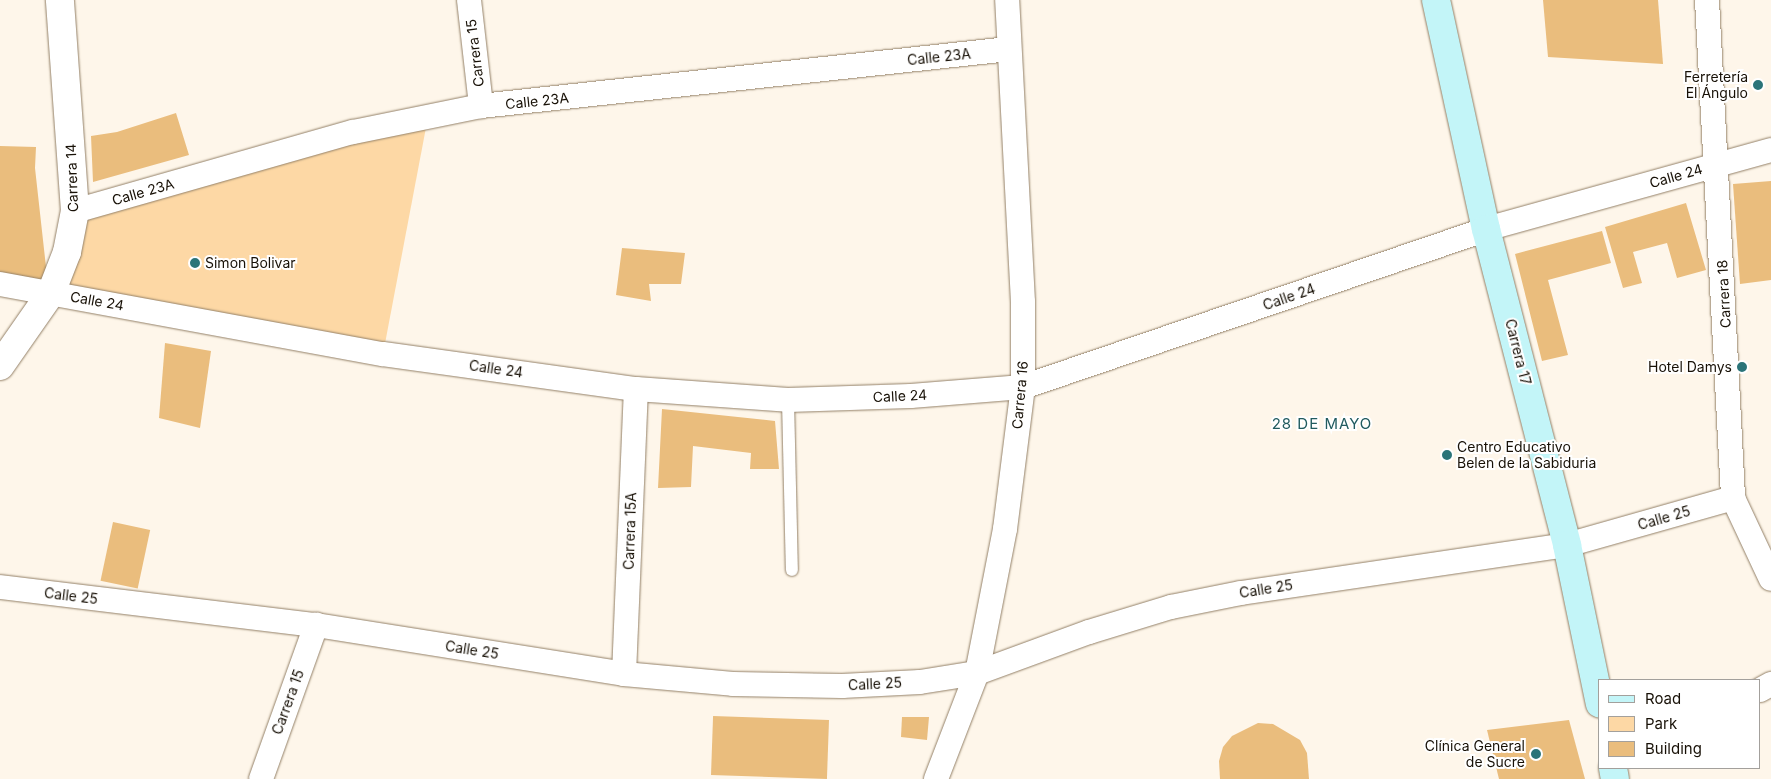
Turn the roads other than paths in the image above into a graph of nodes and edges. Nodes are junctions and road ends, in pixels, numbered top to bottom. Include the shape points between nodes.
1 (60, 0) edge
2 (469, 0) edge
3 (1007, 0) edge
4 (1436, 0) edge
5 (1706, 0) edge
6 (1009, 50) junction
7 (481, 106) junction
8 (1771, 150) edge
9 (1717, 164) junction
10 (75, 211) junction
11 (1486, 230) junction
12 (0, 284) edge
13 (51, 293) junction
14 (0, 366) edge
15 (1023, 387) junction
16 (636, 389) junction
17 (788, 400) junction
18 (1733, 498) junction
19 (1567, 545) junction
20 (792, 570) dead end
21 (1771, 579) edge
22 (0, 587) edge
23 (316, 625) junction
24 (977, 673) junction
25 (624, 674) junction
26 (1598, 694) edge
27 (261, 779) edge
28 (936, 779) edge

1 - 10 street, Carrera 14
2 - 7 street, Carrera 15
3 - 6 street, Carrera 16
4 - 11 main road, Carrera 17
5 - 9 street, Carrera 18
6 - 7 street, Calle 23A
6 - 15 street, Carrera 16 via 1023,302
7 - 10 street, Calle 23A via 353,132
8 - 9 street, Calle 24
9 - 11 street, Calle 24
9 - 18 street, Carrera 18
10 - 13 street, Carrera 14 via 67,252
11 - 15 street, Calle 24
11 - 19 main road, Carrera 17
12 - 13 street, Calle 24
13 - 14 street, Carrera 14
13 - 16 street, Calle 24 via 383,354
15 - 17 street, Calle 24 via 910,396
15 - 24 street, Carrera 16 via 1005,529
16 - 17 street, Calle 24
16 - 25 street, Carrera 15A
17 - 20 lane
18 - 19 street, Calle 25
18 - 21 street, Carrera 18
19 - 24 street, Calle 25 via 1241,593 1171,607 1089,632
19 - 26 main road, Carrera 17
22 - 23 street, Calle 25
23 - 25 street, Calle 25
23 - 27 street, Carrera 15
24 - 25 street, Calle 25 via 920,682 842,686 733,684
24 - 28 street, Carrera 16

